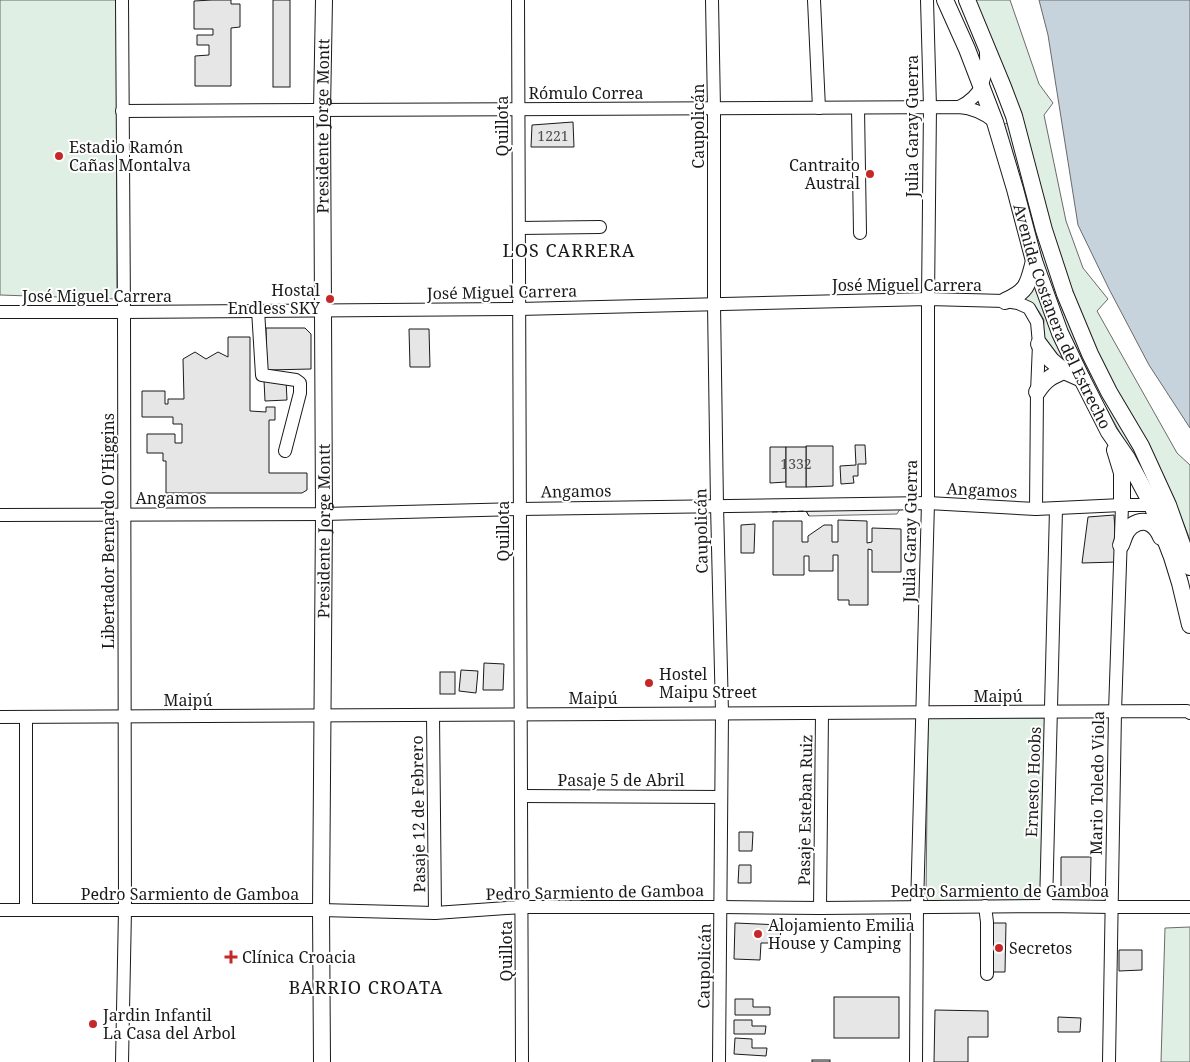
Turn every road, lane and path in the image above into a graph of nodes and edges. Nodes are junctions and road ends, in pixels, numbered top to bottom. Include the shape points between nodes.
1 (122, 0) edge
2 (324, 0) edge
3 (518, 0) edge
4 (712, 0) edge
5 (814, 0) edge
6 (927, 0) edge
7 (945, 0) edge
8 (967, 0) edge
9 (984, 42) junction
10 (982, 86) junction
11 (930, 107) junction
12 (959, 107) junction
13 (714, 108) junction
14 (819, 108) junction
15 (858, 108) junction
16 (518, 109) junction
17 (322, 110) junction
18 (122, 111) junction
19 (995, 122) junction
20 (600, 227) dead end
21 (519, 228) junction
22 (860, 233) dead end
23 (1034, 261) junction
24 (928, 299) junction
25 (1005, 301) junction
26 (714, 305) junction
27 (519, 309) junction
28 (258, 310) junction
29 (323, 310) junction
30 (0, 312) edge
31 (124, 312) junction
32 (1039, 344) junction
33 (1064, 371) junction
34 (1082, 378) junction
35 (1037, 392) junction
36 (1109, 432) junction
37 (284, 451) dead end
38 (928, 503) junction
39 (1152, 504) junction
40 (716, 505) junction
41 (1122, 505) junction
42 (520, 509) junction
43 (1036, 509) junction
44 (1056, 509) junction
45 (124, 514) junction
46 (324, 514) junction
47 (0, 515) edge
48 (1175, 523) junction
49 (1121, 545) junction
50 (1172, 557) junction
51 (1190, 567) edge
52 (1190, 625) edge
53 (1189, 711) edge
54 (1051, 712) junction
55 (1115, 712) junction
56 (822, 713) junction
57 (922, 713) junction
58 (520, 714) junction
59 (722, 714) junction
60 (322, 715) junction
61 (433, 715) junction
62 (124, 716) junction
63 (0, 717) edge
64 (26, 717) junction
65 (520, 796) junction
66 (721, 797) junction
67 (986, 906) junction
68 (1046, 906) junction
69 (1190, 906) edge
70 (522, 907) junction
71 (720, 907) junction
72 (917, 907) junction
73 (1111, 907) junction
74 (820, 908) junction
75 (0, 910) edge
76 (26, 910) junction
77 (125, 910) junction
78 (321, 910) junction
79 (435, 913) junction
80 (987, 974) dead end
81 (122, 1062) edge
82 (322, 1062) edge
83 (522, 1062) edge
84 (719, 1062) edge
85 (916, 1062) edge
86 (1109, 1062) edge

1 - 18 street, Libertador Bernardo O'Higgins
2 - 17 main road, Presidente Jorge Montt
3 - 16 street, Quillota
4 - 13 street, Caupolicán
5 - 14 street
6 - 11 street, Julia Garay Guerra
7 - 10 main road, Avenida Costanera del Estrecho
8 - 9 main road, Avenida Costanera del Estrecho
9 - 10 street via 986,67
9 - 48 main road, Avenida Costanera del Estrecho via 1014,116 1044,230 1065,294 1090,354 1141,446
10 - 12 street via 974,97
10 - 19 main road, Avenida Costanera del Estrecho
11 - 12 street, Rómulo Correa
11 - 15 street, Rómulo Correa
11 - 24 street, Julia Garay Guerra
12 - 19 street, Rómulo Correa via 980,112
13 - 14 street, Rómulo Correa
13 - 16 street, Rómulo Correa
13 - 26 street, Caupolicán
14 - 15 street, Rómulo Correa
15 - 22 street
16 - 17 street, Rómulo Correa
16 - 21 street, Quillota
17 - 18 street, Rómulo Correa
17 - 29 main road, Presidente Jorge Montt
18 - 31 street, Libertador Bernardo O'Higgins
19 - 23 main road, Avenida Costanera del Estrecho
20 - 21 street
21 - 27 street, Quillota
23 - 25 main road via 1023,290
23 - 34 main road, Avenida Costanera del Estrecho via 1060,333
24 - 25 street, José Miguel Carrera
24 - 26 street, José Miguel Carrera
24 - 38 street, Julia Garay Guerra
25 - 32 street via 1029,308 1037,322
26 - 27 street, José Miguel Carrera
26 - 40 street, Caupolicán
27 - 29 street, José Miguel Carrera
27 - 42 street, Quillota
28 - 29 street, José Miguel Carrera
28 - 31 street, José Miguel Carrera
28 - 37 street via 262,375 300,383
29 - 46 main road, Presidente Jorge Montt
30 - 31 street, José Miguel Carrera
31 - 45 street, Libertador Bernardo O'Higgins
32 - 33 main road
32 - 35 street
33 - 34 main road
33 - 35 main road via 1052,375
34 - 36 main road, Avenida Costanera del Estrecho
35 - 43 street
36 - 39 main road, Avenida Costanera del Estrecho
36 - 41 main road via 1122,473
38 - 40 street, Angamos
38 - 43 street, Angamos
38 - 57 street, Julia Garay Guerra
39 - 41 street, Angamos
39 - 48 main road
39 - 50 main road, Avenida Costanera del Estrecho
40 - 42 street, Angamos
40 - 59 street, Caupolicán
41 - 44 street, Angamos
41 - 49 street, Mario Toledo Viola
42 - 46 street, Angamos
42 - 58 street, Quillota
43 - 44 street, Angamos
44 - 54 street, Ernesto Hoobs
45 - 46 street, Angamos
45 - 47 street, Angamos
45 - 62 street, Libertador Bernardo O'Higgins
46 - 60 main road, Presidente Jorge Montt
48 - 51 main road, Avenida Costanera del Estrecho
49 - 50 main road via 1132,525 1151,523
49 - 55 street, Mario Toledo Viola
50 - 52 main road, Avenida Costanera del Estrecho
53 - 55 street, Maipú
54 - 55 street, Maipú
54 - 57 street, Maipú
54 - 68 street, Ernesto Hoobs
55 - 73 street, Mario Toledo Viola
56 - 57 street, Maipú
56 - 59 street, Maipú
56 - 74 street, Pasaje Esteban Ruiz
57 - 72 street, Julia Garay Guerra
58 - 59 street, Maipú
58 - 61 street, Maipú
58 - 65 street, Quillota
59 - 66 street, Caupolicán
60 - 61 street, Maipú
60 - 62 street, Maipú
60 - 78 main road, Presidente Jorge Montt
61 - 79 street, Pasaje 12 de Febrero
62 - 64 street, Maipú
62 - 77 street, Libertador Bernardo O'Higgins
63 - 64 street, Maipú
64 - 76 street
65 - 66 street, Pasaje 5 de Abril
65 - 70 street, Quillota
66 - 71 street, Caupolicán
67 - 68 street, Pedro Sarmiento de Gamboa
67 - 72 street, Pedro Sarmiento de Gamboa
67 - 80 street
68 - 73 street, Pedro Sarmiento de Gamboa
69 - 73 street, Pedro Sarmiento de Gamboa
70 - 71 street, Pedro Sarmiento de Gamboa
70 - 79 street, Pedro Sarmiento de Gamboa
70 - 83 street, Quillota
71 - 74 street, Pedro Sarmiento de Gamboa
71 - 84 street, Caupolicán
72 - 74 street, Pedro Sarmiento de Gamboa
72 - 85 street, Julia Garay Guerra
73 - 86 street, Mario Toledo Viola
75 - 76 street, Pedro Sarmiento de Gamboa
76 - 77 street, Pedro Sarmiento de Gamboa
77 - 78 street, Pedro Sarmiento de Gamboa
77 - 81 street, Libertador Bernardo O'Higgins
78 - 79 street, Pedro Sarmiento de Gamboa
78 - 82 main road, Presidente Jorge Montt

